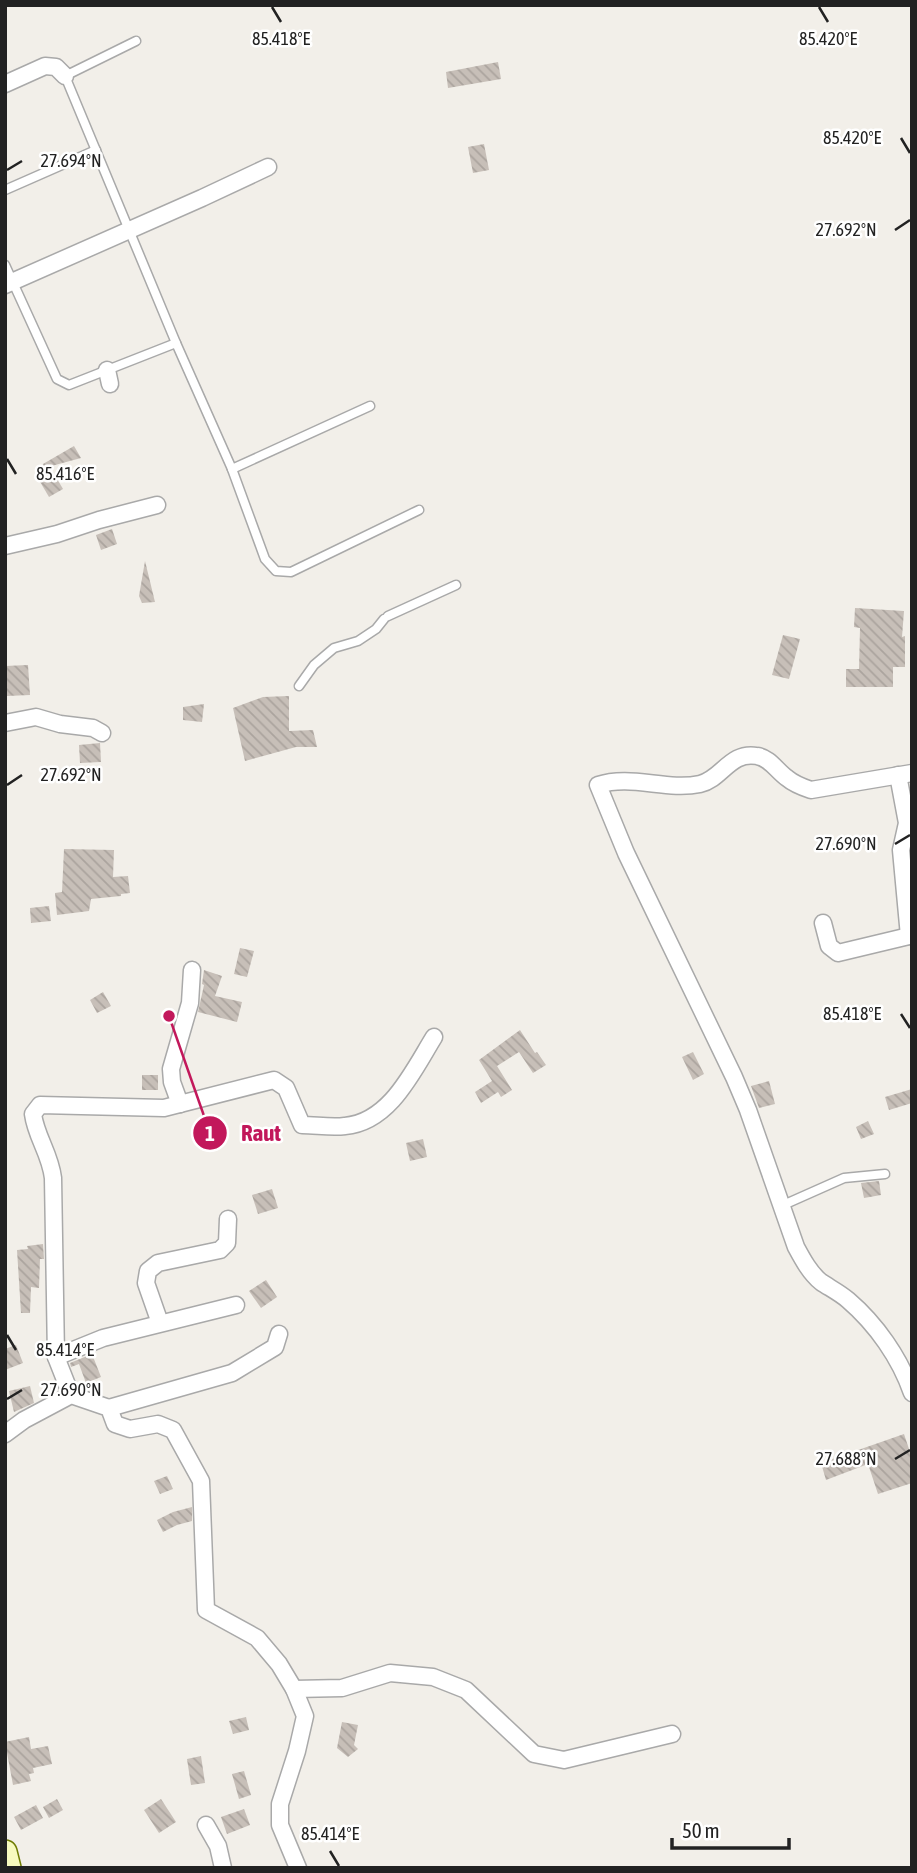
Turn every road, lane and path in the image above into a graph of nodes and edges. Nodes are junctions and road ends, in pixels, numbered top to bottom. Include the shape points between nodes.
1 (135, 41) dead end
2 (65, 76) junction
3 (5, 84) edge
4 (96, 150) junction
5 (268, 167) dead end
6 (5, 190) edge
7 (130, 230) junction
8 (5, 265) edge
9 (9, 283) edge
10 (176, 343) junction
11 (370, 405) dead end
12 (232, 469) junction
13 (157, 505) dead end
14 (419, 510) dead end
15 (5, 545) edge
16 (456, 585) dead end
17 (299, 686) dead end
18 (5, 723) edge
19 (102, 733) dead end
20 (905, 774) edge
21 (823, 923) dead end
22 (911, 936) edge
23 (192, 971) dead end
24 (434, 1037) dead end
25 (180, 1104) junction
26 (885, 1174) dead end
27 (781, 1206) junction
28 (228, 1219) dead end
29 (236, 1305) dead end
30 (160, 1323) junction
31 (279, 1334) dead end
32 (56, 1357) junction
33 (912, 1393) edge
34 (71, 1395) junction
35 (109, 1408) junction
36 (5, 1434) edge
37 (294, 1689) junction
38 (672, 1734) dead end
39 (206, 1825) dead end
40 (5, 1852) edge
41 (9, 1868) edge
42 (223, 1868) edge
43 (298, 1868) edge

1 - 2 lane
2 - 3 street via 57,67 45,66
2 - 4 lane
4 - 6 lane
4 - 7 lane
5 - 7 street
7 - 9 street
7 - 10 lane
8 - 9 lane
9 - 10 lane via 57,379 69,385 109,377
10 - 12 lane
11 - 12 lane
12 - 14 lane via 265,559 276,571 291,572
13 - 15 street
16 - 17 lane via 386,617 358,641 334,648
18 - 19 street via 36,717
20 - 22 street via 907,823 901,849
20 - 27 street via 811,790 784,776 769,761 745,756 700,784 664,786 612,780 598,785 625,853 734,1077
21 - 22 street via 830,946 838,953
23 - 25 street via 190,1003 171,1069
24 - 25 street via 397,1096 373,1116 347,1126 302,1125 286,1088 274,1080
25 - 32 street via 164,1108 40,1105 33,1114 51,1159 53,1178
26 - 27 lane via 844,1178
27 - 33 street via 807,1268 865,1315 886,1343
28 - 30 street via 227,1243 220,1250 158,1263 148,1271 146,1283
29 - 30 street
30 - 32 street
31 - 35 street via 275,1347 232,1373
32 - 34 street
34 - 35 street
34 - 36 street
35 - 37 street via 115,1424 130,1429 158,1424 173,1430 201,1480 206,1610 257,1638
37 - 38 street via 342,1688 390,1673 433,1677 466,1690 534,1754 564,1760
37 - 43 street via 305,1716 280,1804 280,1825
39 - 42 street
40 - 41 main road

